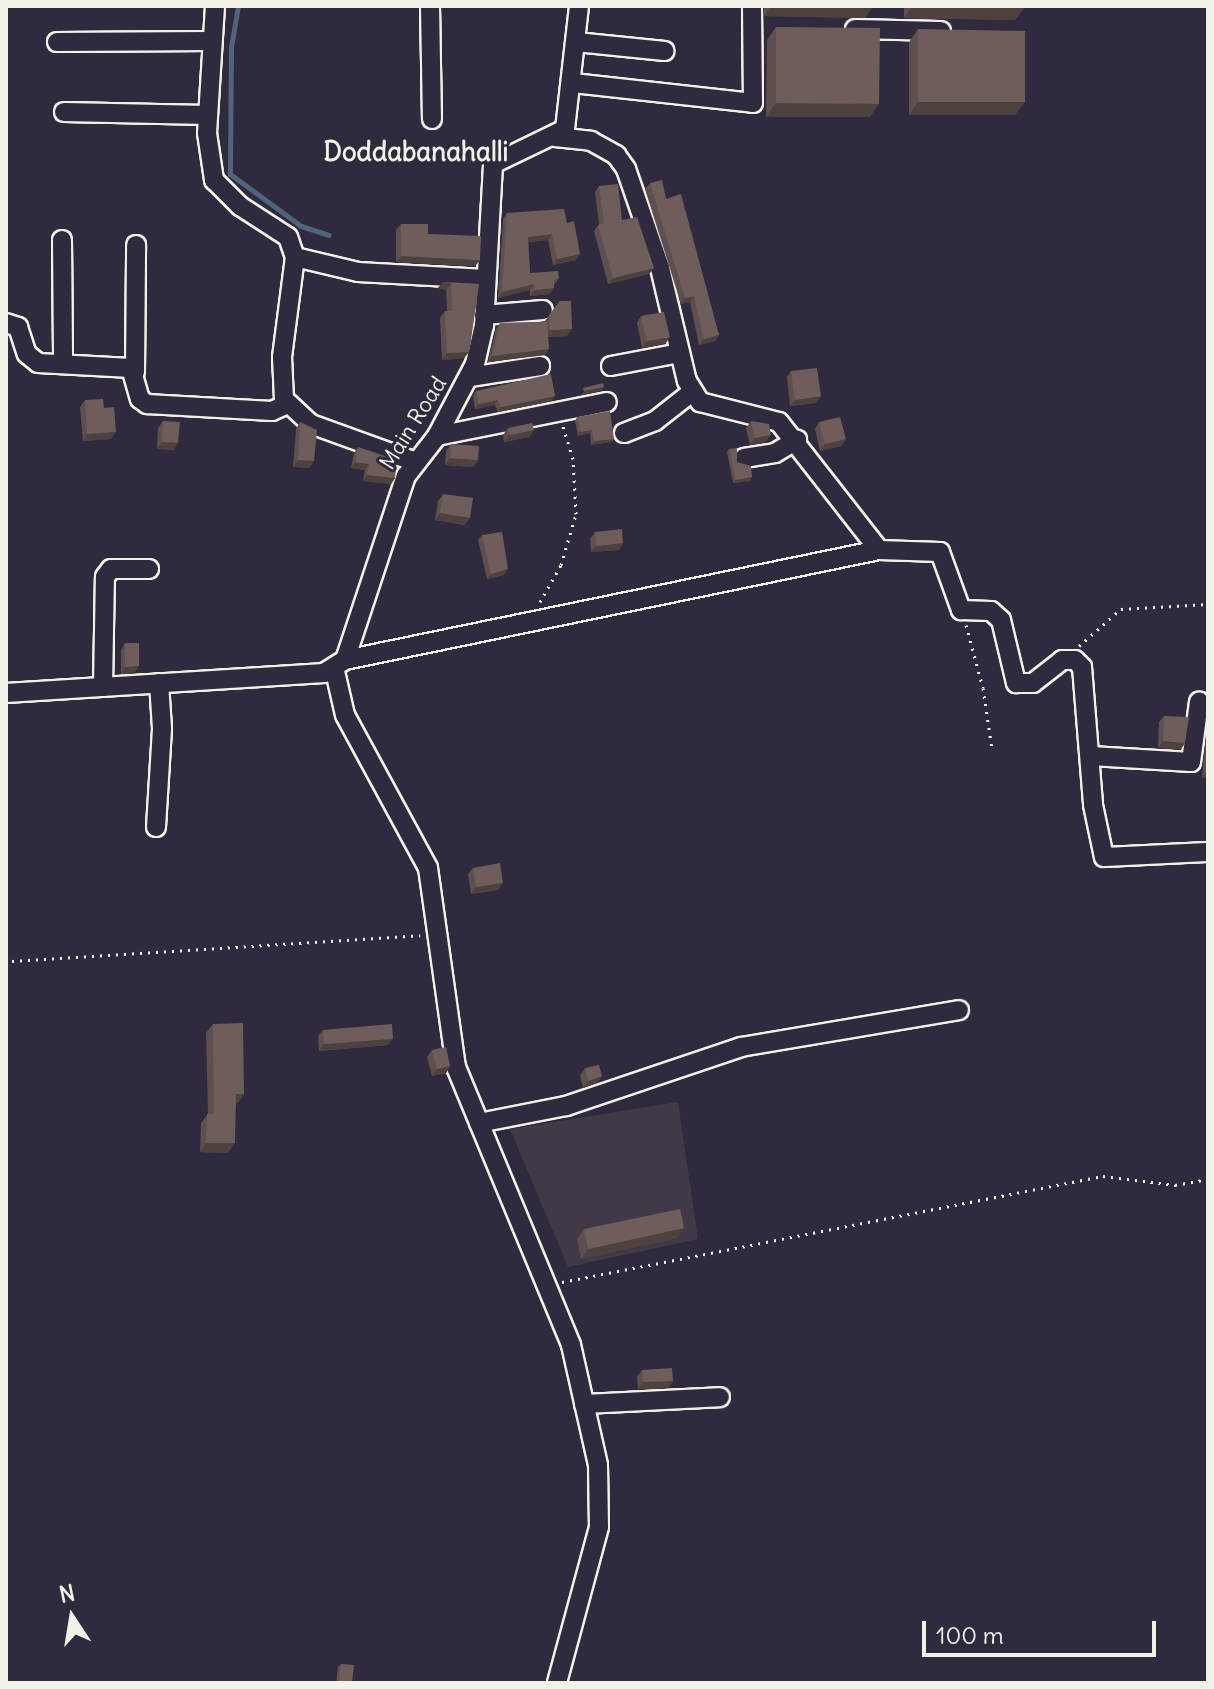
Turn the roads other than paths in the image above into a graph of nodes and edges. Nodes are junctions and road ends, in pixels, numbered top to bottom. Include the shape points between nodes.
1 (215, 6) edge
2 (430, 6) edge
3 (579, 6) edge
4 (752, 6) edge
5 (830, 29) edge
6 (956, 31) edge
7 (211, 41) junction
8 (57, 42) dead end
9 (576, 42) junction
10 (665, 51) dead end
11 (573, 83) junction
12 (64, 112) dead end
13 (208, 115) junction
14 (432, 119) dead end
15 (555, 137) junction
16 (62, 240) dead end
17 (136, 245) dead end
18 (295, 257) junction
19 (486, 279) junction
20 (543, 310) dead end
21 (484, 315) junction
22 (6, 323) edge
23 (680, 353) junction
24 (63, 364) junction
25 (540, 366) dead end
26 (611, 366) dead end
27 (135, 372) junction
28 (470, 377) junction
29 (692, 392) junction
30 (607, 402) dead end
31 (288, 404) junction
32 (624, 433) dead end
33 (437, 436) junction
34 (797, 440) junction
35 (744, 458) dead end
36 (416, 462) junction
37 (879, 550) junction
38 (149, 569) dead end
39 (339, 663) junction
40 (159, 683) junction
41 (103, 687) junction
42 (6, 693) edge
43 (1199, 702) dead end
44 (1091, 756) junction
45 (156, 827) dead end
46 (1208, 852) edge
47 (959, 1010) dead end
48 (479, 1123) junction
49 (720, 1397) dead end
50 (584, 1404) junction
51 (557, 1683) edge

1 - 7 street
2 - 14 street
3 - 9 street
4 - 11 street via 760,28 753,103
5 - 6 street
7 - 8 street
7 - 13 street
9 - 10 street
9 - 11 street
11 - 15 street via 568,120
12 - 13 street
13 - 18 street via 214,180 240,206 288,237
15 - 19 street, Main Road via 493,164
15 - 23 street via 591,141 616,155 626,169 660,268
16 - 24 street
17 - 27 street
18 - 19 street via 358,272
18 - 31 street via 282,357 281,388
19 - 21 street, Main Road
20 - 21 street
21 - 28 street, Main Road
22 - 24 street via 18,327 31,360
23 - 26 street
23 - 29 street
24 - 27 street via 124,366
25 - 28 street
27 - 31 street via 140,399 147,404 272,411
28 - 33 street, Main Road
29 - 32 street via 655,421
29 - 34 street via 706,404 779,422
30 - 33 street
31 - 36 street via 311,424
33 - 36 street, Main Road
34 - 35 street via 775,453
34 - 37 street
36 - 39 street, Main Road via 392,511
37 - 39 street
37 - 44 street via 940,552 961,610 991,611 1001,620 1016,683 1033,683 1068,658 1082,667
38 - 41 street via 111,569 105,577
39 - 40 street via 324,673
39 - 48 street via 350,726 428,868 449,1038
40 - 41 street
40 - 45 street
41 - 42 street
43 - 44 street via 1191,762
44 - 46 street via 1093,805 1104,857
47 - 48 street via 741,1047 566,1106
48 - 50 street via 571,1345
49 - 50 street
50 - 51 street via 602,1495 599,1527

